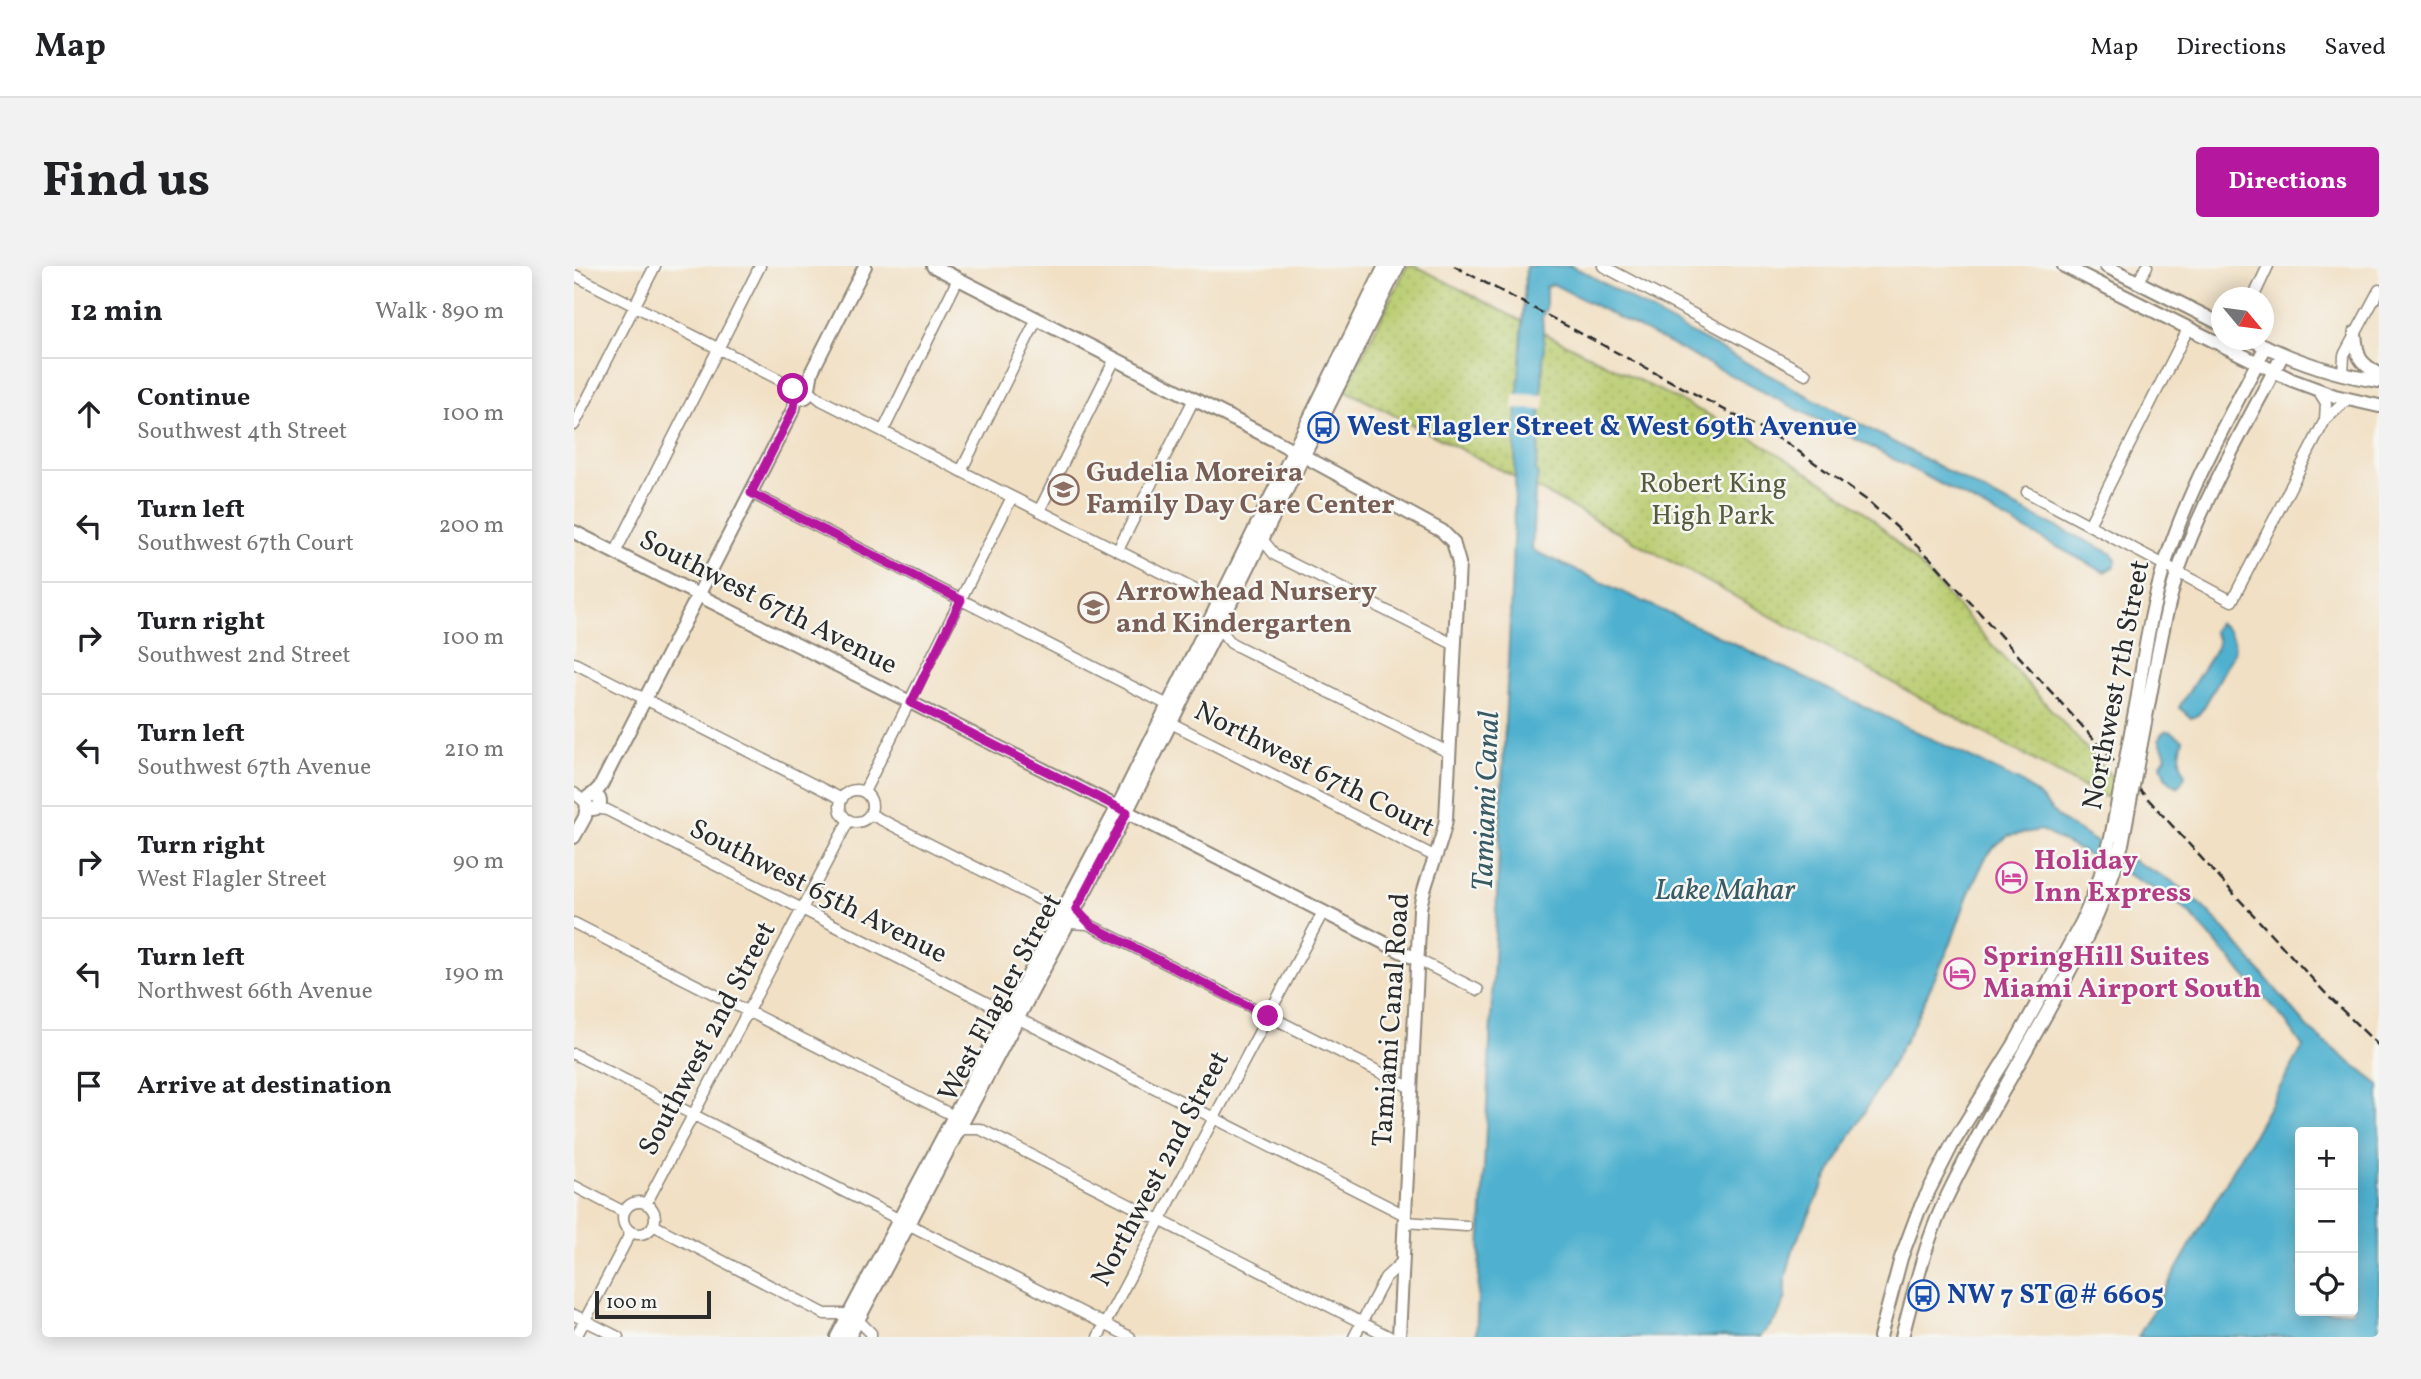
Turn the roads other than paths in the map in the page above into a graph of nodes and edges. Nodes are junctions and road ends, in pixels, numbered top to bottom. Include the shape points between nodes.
1 (655, 266) edge
2 (760, 266) edge
3 (865, 266) edge
4 (933, 266) edge
5 (1385, 266) edge
6 (1398, 266) edge
7 (1602, 266) edge
8 (2064, 266) edge
9 (2106, 266) edge
10 (2147, 266) edge
11 (2269, 266) edge
12 (574, 275) edge
13 (958, 279) junction
14 (2138, 282) junction
15 (2258, 287) edge
16 (2379, 290) edge
17 (2130, 299) junction
18 (634, 306) junction
19 (1037, 319) junction
20 (1365, 319) junction
21 (2211, 319) edge
22 (2188, 329) junction
23 (2355, 333) junction
24 (718, 348) junction
25 (2264, 350) edge
26 (2274, 350) edge
27 (2283, 355) junction
28 (1115, 359) junction
29 (2258, 363) junction
30 (2274, 372) junction
31 (1806, 374) dead end
32 (2379, 374) edge
33 (2343, 375) junction
34 (2379, 381) edge
35 (803, 389) junction
36 (2318, 390) junction
37 (1194, 399) junction
38 (2348, 399) junction
39 (2379, 405) edge
40 (2325, 421) junction
41 (574, 425) edge
42 (883, 431) junction
43 (1298, 453) junction
44 (961, 471) junction
45 (2027, 492) dead end
46 (751, 493) junction
47 (1012, 497) junction
48 (1039, 511) junction
49 (2089, 525) junction
50 (574, 532) edge
51 (1262, 540) junction
52 (1118, 551) junction
53 (615, 553) junction
54 (1255, 554) junction
55 (1275, 555) junction
56 (2165, 565) junction
57 (2178, 572) junction
58 (699, 596) junction
59 (961, 600) junction
60 (1219, 602) junction
61 (1218, 627) junction
62 (1211, 643) junction
63 (1231, 643) junction
64 (1455, 645) junction
65 (574, 663) edge
66 (2144, 696) junction
67 (646, 699) junction
68 (911, 703) junction
69 (1168, 705) junction
70 (1171, 723) junction
71 (1450, 753) junction
72 (864, 792) junction
73 (842, 799) junction
74 (591, 801) edge
75 (1122, 810) junction
76 (870, 814) junction
77 (849, 820) junction
78 (574, 837) edge
79 (2117, 841) junction
80 (1436, 857) junction
81 (802, 909) junction
82 (1076, 909) junction
83 (1323, 912) junction
84 (1065, 917) junction
85 (574, 923) edge
86 (1088, 924) junction
87 (1418, 960) junction
88 (1478, 990) dead end
89 (748, 1011) junction
90 (1013, 1016) junction
91 (1268, 1016) junction
92 (574, 1054) edge
93 (1411, 1088) junction
94 (968, 1113) junction
95 (694, 1115) junction
96 (954, 1116) junction
97 (1214, 1118) junction
98 (960, 1129) junction
99 (980, 1129) junction
100 (574, 1186) edge
101 (646, 1204) junction
102 (624, 1212) junction
103 (1404, 1218) junction
104 (1160, 1221) junction
105 (904, 1222) junction
106 (653, 1225) junction
107 (1466, 1226) dead end
108 (631, 1232) junction
109 (1402, 1262) junction
110 (825, 1314) junction
111 (574, 1315) edge
112 (854, 1317) junction
113 (585, 1320) junction
114 (1361, 1322) junction
115 (1105, 1324) junction
116 (842, 1335) edge
117 (576, 1337) edge
118 (618, 1337) edge
119 (859, 1337) edge
120 (871, 1337) edge
121 (1098, 1337) edge
122 (1130, 1337) edge
123 (1354, 1337) edge
124 (1390, 1337) edge
125 (1399, 1337) edge
126 (1880, 1337) edge
127 (1902, 1337) edge

1 - 18 street
2 - 24 street
3 - 35 main road
4 - 13 main road
5 - 20 main road, West Flagler Street
6 - 20 main road, West Flagler Street
7 - 31 street
8 - 17 main road
9 - 14 main road
10 - 14 street
11 - 15 street
12 - 18 street
13 - 19 main road
13 - 42 street
14 - 17 main road
14 - 21 main road
16 - 23 street
17 - 22 main road
18 - 24 street
18 - 41 street
19 - 28 main road
19 - 44 street
20 - 43 main road, West Flagler Street
22 - 29 main road
22 - 49 street
23 - 32 main road via 2360,361
23 - 33 street via 2344,355
24 - 35 street
24 - 53 street
25 - 29 main road, Northwest 7th Street
26 - 27 main road
27 - 30 main road, Northwest 7th Street
27 - 33 main road
28 - 37 main road
28 - 48 street
29 - 30 main road
29 - 56 main road, Northwest 7th Street via 2186,504
30 - 36 main road
30 - 57 main road, Northwest 7th Street
33 - 34 main road
33 - 38 main road
35 - 42 street
35 - 46 main road
36 - 38 main road
36 - 40 street via 2326,403
37 - 43 main road
37 - 52 street
38 - 39 main road
38 - 40 street
40 - 57 street via 2232,601
42 - 44 street
43 - 51 main road, West Flagler Street
43 - 60 main road, West Flagler Street
43 - 64 main road, Tamiami Canal Road via 1442,531 1453,542 1459,563
44 - 47 street
45 - 49 street
46 - 58 main road
46 - 59 street
47 - 48 street
47 - 59 street
48 - 52 street
49 - 56 street
50 - 53 main road, Southwest 67th Avenue
51 - 54 main road, West Flagler Street
51 - 55 street
52 - 60 street
53 - 58 main road, Southwest 67th Avenue
54 - 55 street
54 - 61 main road, West Flagler Street
55 - 64 street
56 - 57 street
56 - 66 main road, Northwest 7th Street via 2153,611
57 - 66 main road, Northwest 7th Street
58 - 67 main road
58 - 68 main road, Southwest 67th Avenue
59 - 68 street
59 - 69 street
60 - 69 main road, West Flagler Street
61 - 62 main road, West Flagler Street
61 - 63 street
62 - 63 street
62 - 70 main road, West Flagler Street
63 - 71 street
64 - 71 main road, Tamiami Canal Road
65 - 67 street
66 - 79 main road, Northwest 7th Street, bridge
67 - 73 street
67 - 74 main road
68 - 72 street
68 - 75 main road, Southwest 67th Avenue
69 - 75 main road, West Flagler Street
70 - 75 main road, West Flagler Street
70 - 80 street, Northwest 67th Court
71 - 80 main road, Tamiami Canal Road via 1446,819
72 - 73 street via 854,790
72 - 76 street via 872,802
73 - 77 street via 841,811
74 - 78 main road
74 - 81 street, Southwest 65th Avenue
75 - 82 main road, West Flagler Street
75 - 83 main road, Southwest 67th Avenue
75 - 84 main road, West Flagler Street
76 - 77 street via 861,821
76 - 84 street
77 - 81 street, Southwest 2nd Street
79 - 126 main road, Northwest 7th Street via 2082,922 1927,1192 1905,1245
79 - 127 main road, Northwest 7th Street via 2107,893 2084,946 1936,1222
80 - 87 main road, Tamiami Canal Road via 1421,897
81 - 89 street, Southwest 2nd Street
81 - 90 street, Southwest 65th Avenue
82 - 84 main road, West Flagler Street
82 - 86 street
83 - 87 main road, Southwest 67th Avenue
83 - 91 street, Northwest 2nd Street
84 - 86 street
84 - 90 main road, West Flagler Street
85 - 89 street
86 - 91 street
87 - 88 street
87 - 93 main road, Tamiami Canal Road
89 - 95 street, Southwest 2nd Street
89 - 96 street
90 - 94 main road, West Flagler Street
90 - 96 main road, West Flagler Street
90 - 97 street, Southwest 65th Avenue
91 - 93 street
91 - 97 street, Northwest 2nd Street
92 - 95 street
93 - 103 main road, Tamiami Canal Road
94 - 98 main road, West Flagler Street
94 - 99 street
95 - 101 street, Southwest 2nd Street
95 - 105 street
96 - 105 main road, West Flagler Street
97 - 103 street, Southwest 65th Avenue
97 - 104 street, Northwest 2nd Street
98 - 99 street
98 - 105 main road, West Flagler Street
99 - 104 street
100 - 102 street
101 - 102 street via 634,1203
101 - 106 street via 654,1216
102 - 108 street
103 - 107 street
103 - 109 main road, Tamiami Canal Road
104 - 114 street
104 - 115 street, Northwest 2nd Street
105 - 112 main road, West Flagler Street
105 - 115 street
106 - 108 street via 646,1232
106 - 110 street
108 - 113 street
109 - 114 street via 1385,1279
109 - 125 main road, Tamiami Canal Road
110 - 112 street
110 - 116 street
111 - 113 street
112 - 116 main road, West Flagler Street
112 - 120 street
113 - 117 street
113 - 118 street
114 - 123 street
114 - 124 street
115 - 121 street, Northwest 2nd Street
115 - 122 street
116 - 119 street

